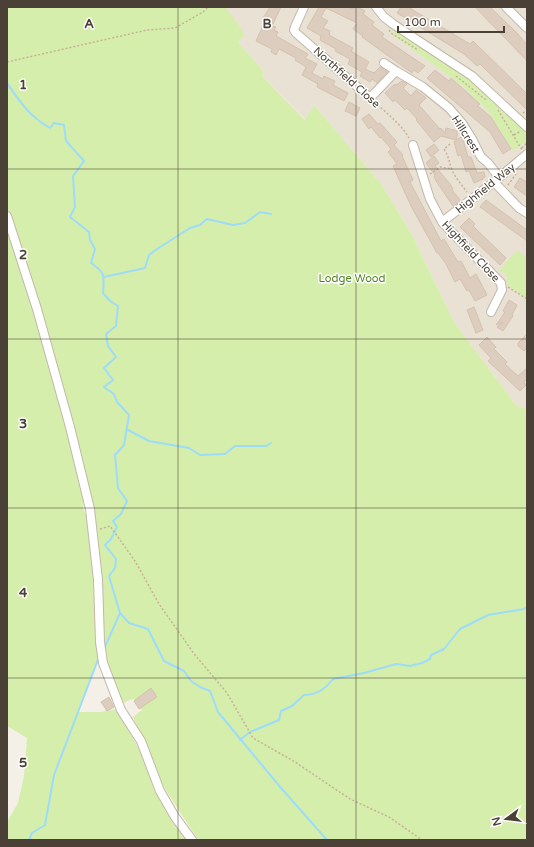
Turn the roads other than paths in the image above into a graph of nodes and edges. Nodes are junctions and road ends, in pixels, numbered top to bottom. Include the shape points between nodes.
1 (304, 7) edge
2 (376, 7) edge
3 (506, 7) edge
4 (527, 28) edge
5 (384, 63) dead end
6 (396, 71) junction
7 (526, 129) edge
8 (413, 145) road end
9 (527, 154) edge
10 (496, 180) junction
11 (527, 214) edge
12 (7, 216) edge
13 (442, 222) junction
14 (491, 312) dead end
15 (192, 840) edge

1 - 6 street, Northfield Close via 294,30 296,33 370,98
2 - 7 street via 404,32 472,76
3 - 4 street
5 - 6 street, Hillcrest
6 - 10 street, Hillcrest via 423,87 449,108 462,123
8 - 13 street, Highfield Close via 430,199
9 - 10 street, Highfield Way
10 - 11 street, Hillcrest via 504,192
10 - 13 street, Highfield Way
12 - 15 street via 37,309 90,509 103,663 121,710 141,741 160,791
13 - 14 street, Highfield Close via 500,281 502,290

